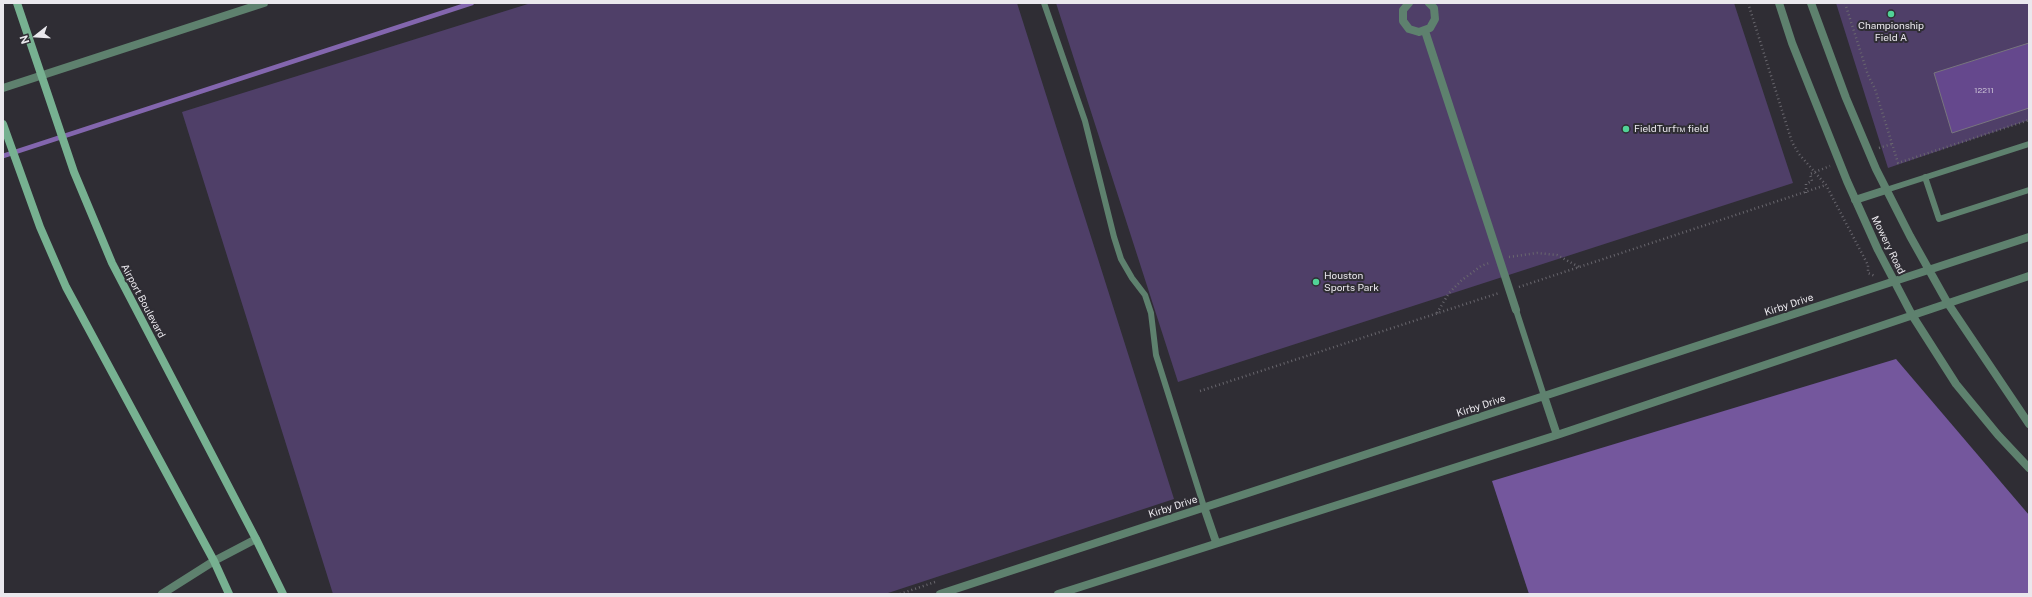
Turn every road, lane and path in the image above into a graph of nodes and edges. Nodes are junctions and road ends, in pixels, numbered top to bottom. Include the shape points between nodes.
1 (17, 3) edge
2 (264, 3) edge
3 (1044, 3) edge
4 (1409, 3) edge
5 (1430, 3) edge
6 (1748, 3) edge
7 (1779, 3) edge
8 (1811, 3) edge
9 (1845, 3) edge
10 (1425, 31) junction
11 (40, 76) junction
12 (3, 88) edge
13 (2029, 120) edge
14 (3, 124) edge
15 (1892, 144) junction
16 (2029, 144) edge
17 (1877, 149) dead end
18 (1830, 166) dead end
19 (1815, 172) junction
20 (1925, 177) junction
21 (1886, 190) junction
22 (2029, 190) edge
23 (1806, 193) dead end
24 (1855, 200) junction
25 (2029, 237) edge
26 (1929, 270) junction
27 (2029, 276) edge
28 (1875, 277) dead end
29 (1894, 282) junction
30 (1947, 302) junction
31 (1516, 310) joint
32 (1912, 315) junction
33 (1544, 396) junction
34 (2029, 424) edge
35 (1557, 435) junction
36 (2029, 468) edge
37 (1204, 507) junction
38 (256, 539) junction
39 (1216, 542) junction
40 (214, 561) junction
41 (944, 593) edge
42 (162, 594) edge
43 (229, 594) edge
44 (283, 594) edge
45 (1058, 594) edge

1 - 11 main road, Airport Boulevard
2 - 11 street
3 - 37 lane via 1085,121 1114,237 1132,278 1145,295 1151,313 1156,355
4 - 10 street via 1402,15 1406,25 1414,31
5 - 10 street via 1434,8 1435,19
6 - 19 path via 1792,142
7 - 24 street, Mowery Road via 1816,105
8 - 21 street via 1846,98
9 - 15 path
10 - 31 street
11 - 12 street
11 - 38 main road, Airport Boulevard via 74,172 112,263
13 - 15 path via 1898,163
14 - 40 main road via 40,227 66,287
15 - 17 path
16 - 20 lane
18 - 19 path
19 - 23 path via 1810,174 1812,181 1806,184
19 - 28 path via 1826,185 1868,265 1868,273
20 - 21 lane
20 - 22 lane via 1938,219
21 - 24 street
21 - 26 street
24 - 29 street, Mowery Road
25 - 26 street, Kirby Drive
26 - 29 street, Kirby Drive
26 - 30 street
27 - 30 street
29 - 32 street, Mowery Road
29 - 33 street, Kirby Drive
30 - 32 street
30 - 34 street
31 - 33 lane
32 - 35 street
32 - 36 street, Mowery Road via 1956,384
33 - 35 street
33 - 37 street, Kirby Drive
35 - 39 street
37 - 39 street
37 - 41 street, Kirby Drive
38 - 40 street
38 - 44 main road, Airport Boulevard
39 - 45 street
40 - 42 street
40 - 43 main road

